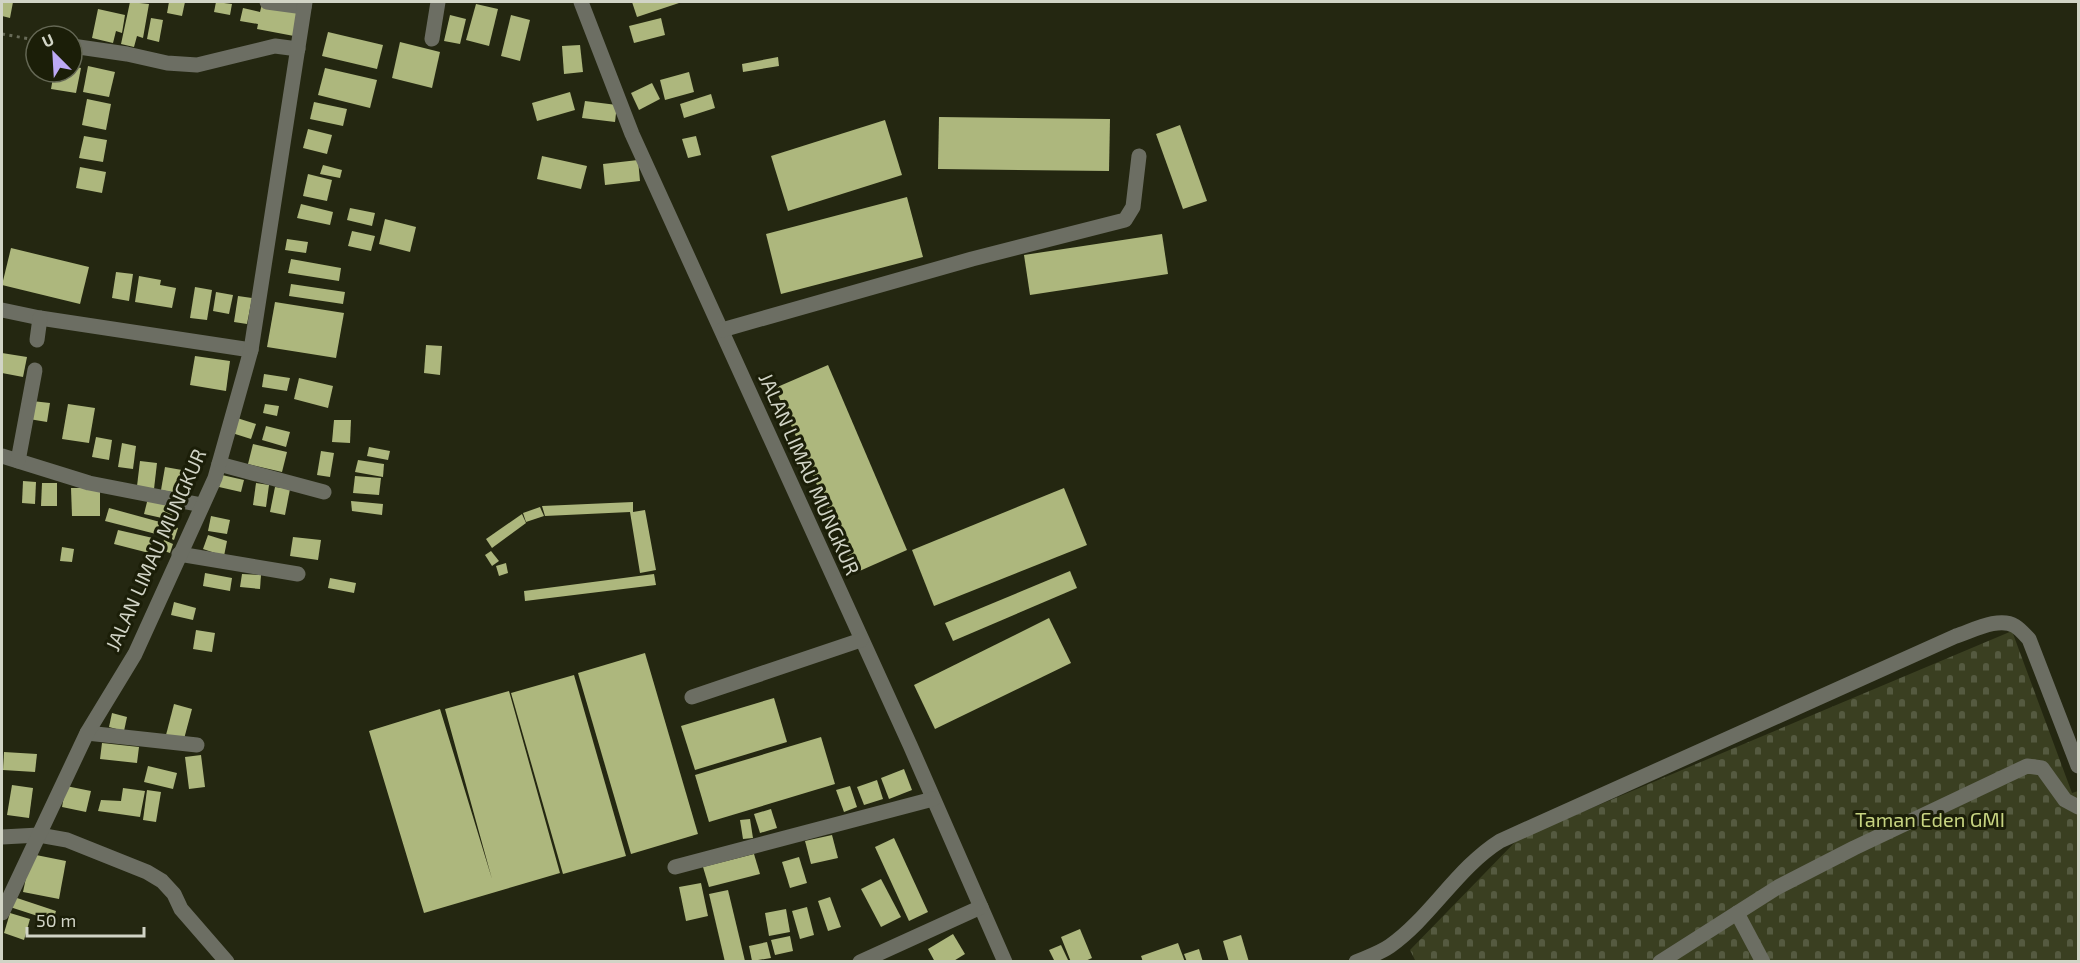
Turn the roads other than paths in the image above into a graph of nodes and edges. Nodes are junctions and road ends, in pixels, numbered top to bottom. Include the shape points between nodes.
1 (267, 2) edge
2 (438, 2) edge
3 (580, 2) edge
4 (304, 4) edge
5 (432, 39) dead end
6 (84, 48) edge
7 (298, 49) junction
8 (1139, 156) dead end
9 (2, 310) edge
10 (40, 318) junction
11 (722, 330) junction
12 (37, 340) dead end
13 (251, 350) junction
14 (35, 370) dead end
15 (2, 456) edge
16 (18, 461) junction
17 (219, 465) junction
18 (324, 492) dead end
19 (202, 505) junction
20 (179, 554) junction
21 (298, 574) dead end
22 (861, 640) junction
23 (692, 697) dead end
24 (87, 733) junction
25 (197, 745) dead end
26 (2079, 766) edge
27 (933, 799) junction
28 (2079, 807) edge
29 (39, 836) junction
30 (2, 837) edge
31 (675, 867) dead end
32 (981, 907) junction
33 (2, 913) edge
34 (1737, 913) junction
35 (226, 962) edge
36 (860, 962) edge
37 (1005, 962) edge
38 (1356, 962) edge
39 (1660, 962) edge
40 (1763, 962) edge

1 - 4 street
2 - 5 street
3 - 11 street, JALAN LIMAU MUNGKUR via 632,134
4 - 7 street, JALAN LIMAU MUNGKUR
6 - 7 street via 197,65 275,46
7 - 13 street, JALAN LIMAU MUNGKUR
8 - 11 street via 1133,207 1125,220
9 - 10 street
10 - 12 street
10 - 13 street
11 - 22 street, JALAN LIMAU MUNGKUR
13 - 17 street, JALAN LIMAU MUNGKUR
14 - 16 street
15 - 16 street
16 - 19 street via 89,483
17 - 18 street
17 - 19 street, JALAN LIMAU MUNGKUR
19 - 20 street, JALAN LIMAU MUNGKUR
20 - 21 street
20 - 24 street, JALAN LIMAU MUNGKUR via 135,654
22 - 23 street
22 - 27 street, JALAN LIMAU MUNGKUR
24 - 25 street
24 - 29 street, JALAN LIMAU MUNGKUR
26 - 38 street via 2029,639 2015,625 2005,622 1985,626 1500,840 1479,856 1401,937 1379,953
27 - 31 street
27 - 32 street, JALAN LIMAU MUNGKUR
28 - 34 street via 2066,800 2042,768 2028,766 1854,848
29 - 30 street
29 - 33 street, JALAN LIMAU MUNGKUR
29 - 35 street via 95,850 162,881
32 - 36 street
32 - 37 street, JALAN LIMAU MUNGKUR
34 - 39 street
34 - 40 street

